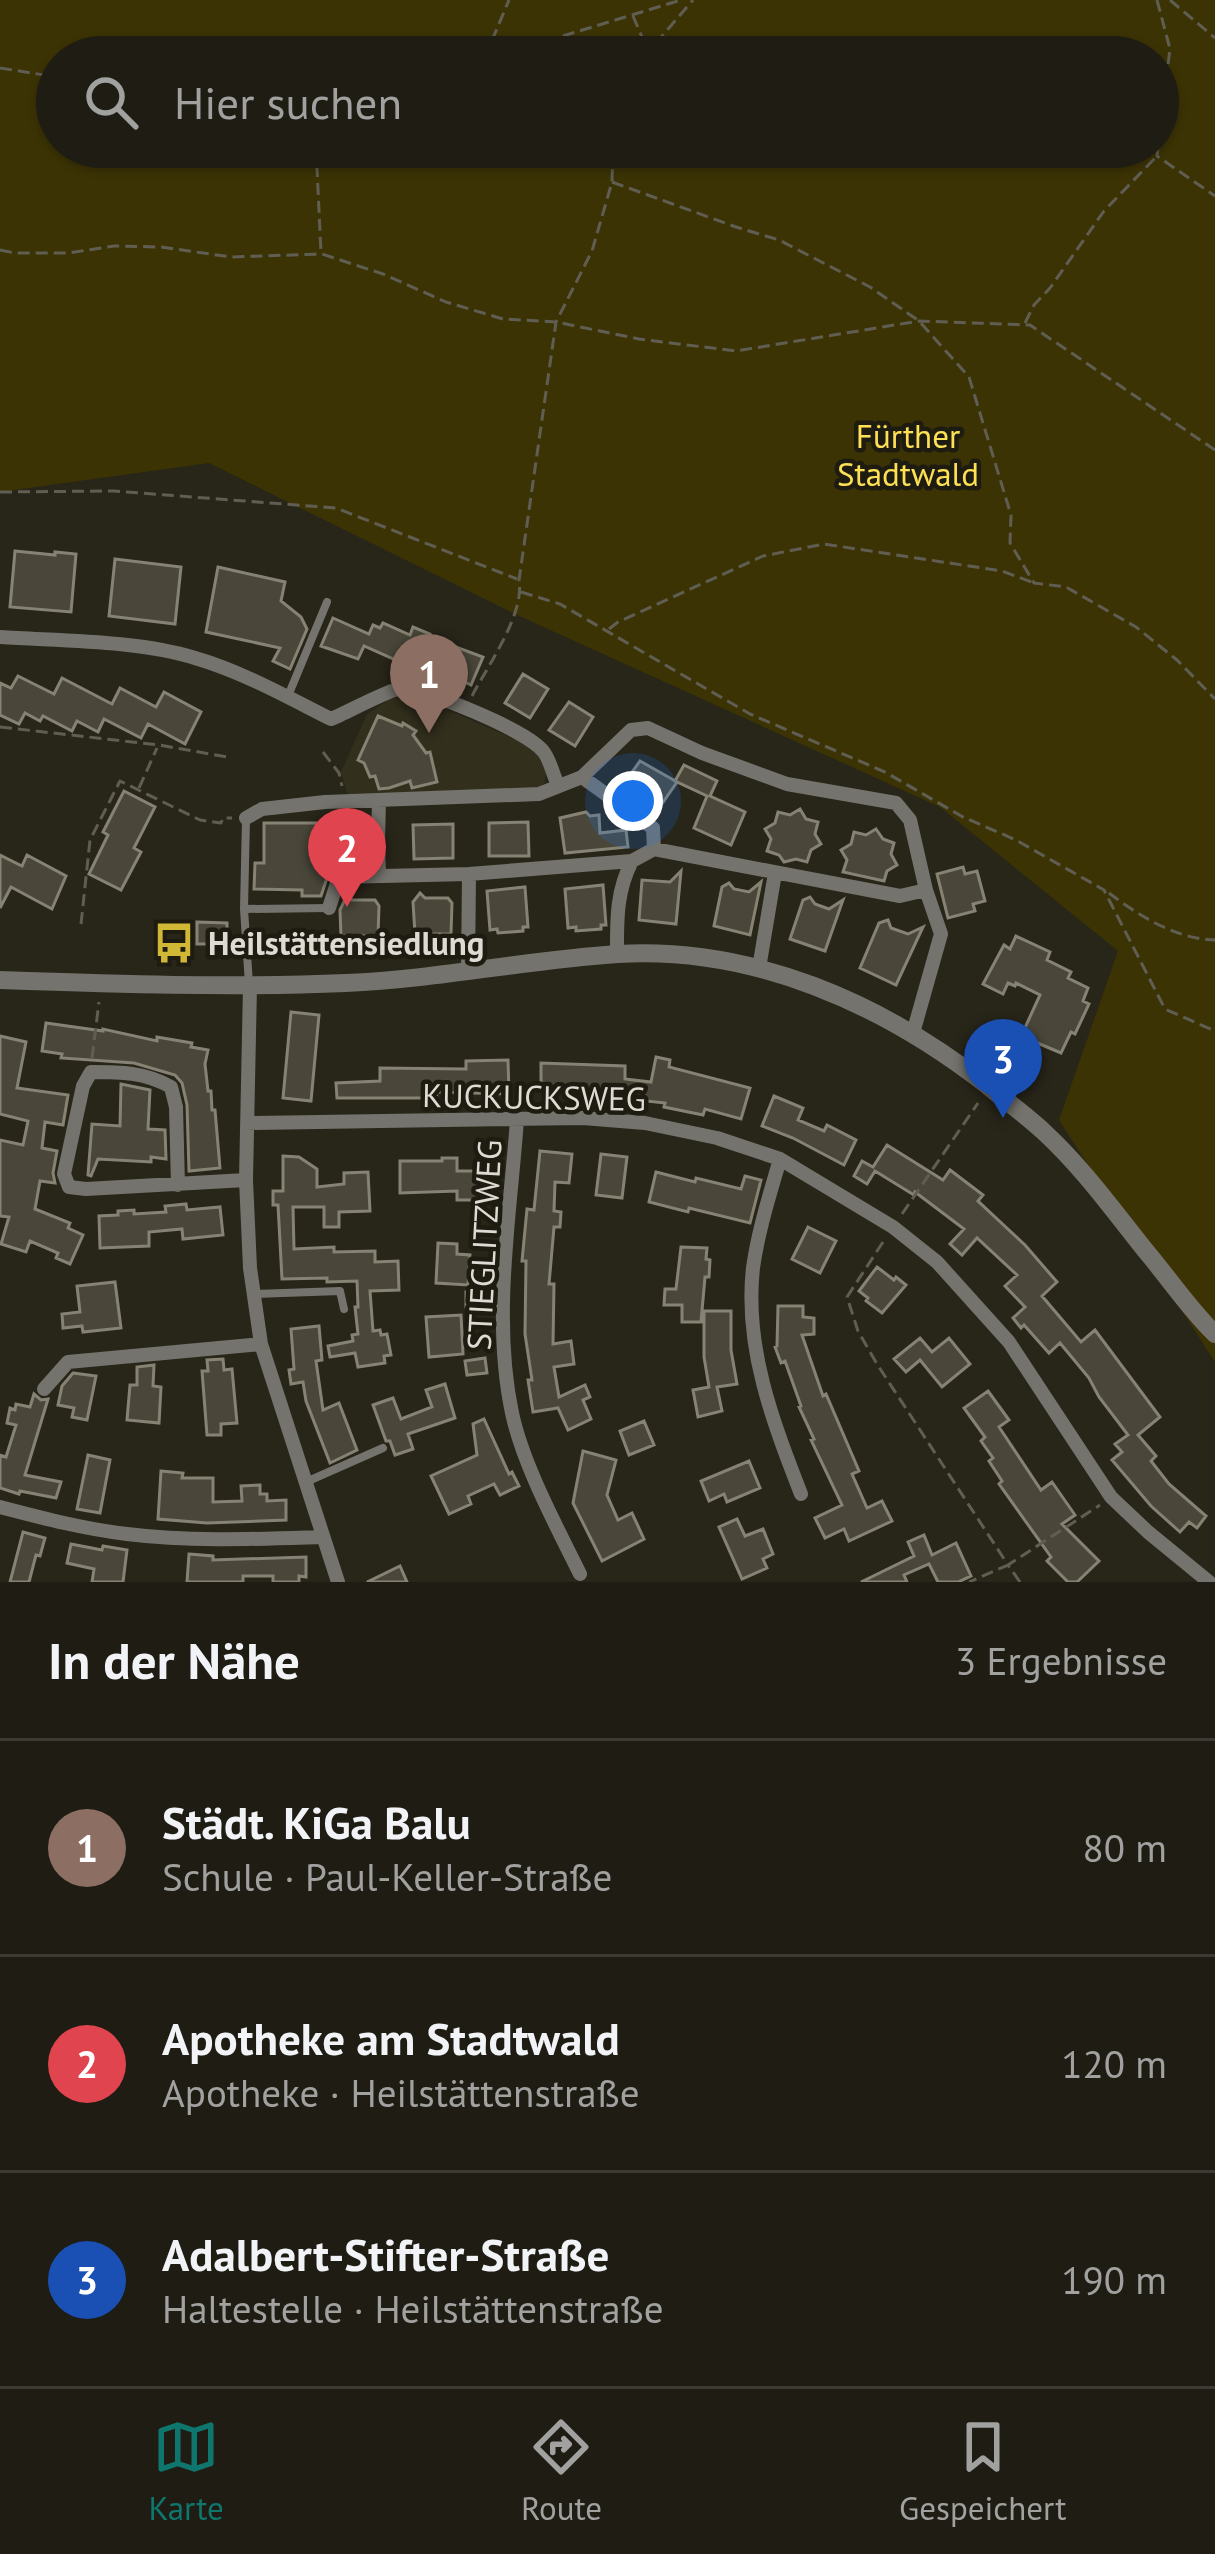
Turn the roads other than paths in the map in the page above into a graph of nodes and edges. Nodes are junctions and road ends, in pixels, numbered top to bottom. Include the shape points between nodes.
1 (327, 602) dead end
2 (0, 637) edge
3 (287, 697) junction
4 (583, 776) junction
5 (558, 785) junction
6 (379, 800) junction
7 (246, 818) joint
8 (378, 841) junction
9 (654, 849) junction
10 (632, 861) junction
11 (469, 874) junction
12 (775, 874) junction
13 (379, 875) junction
14 (339, 877) junction
15 (926, 890) junction
16 (329, 908) joint
17 (244, 909) junction
18 (617, 954) junction
19 (759, 968) junction
20 (468, 973) junction
21 (0, 980) edge
22 (250, 986) junction
23 (913, 1034) junction
24 (517, 1120) junction
25 (248, 1124) junction
26 (780, 1159) junction
27 (246, 1180) junction
28 (178, 1185) junction
29 (254, 1294) junction
30 (344, 1310) dead end
31 (1215, 1334) edge
32 (261, 1344) junction
33 (44, 1389) dead end
34 (383, 1448) dead end
35 (304, 1482) junction
36 (801, 1494) dead end
37 (0, 1507) edge
38 (322, 1537) junction
39 (580, 1574) dead end
40 (338, 1582) edge
41 (1209, 1582) edge

1 - 3 lane
2 - 3 street via 193,657
3 - 5 street via 332,719 394,689 412,690 499,722 542,750
4 - 5 street
4 - 9 street via 653,828
4 - 15 street via 631,730 648,728 787,784 896,802 910,820
5 - 6 street via 539,794
6 - 7 street via 262,808
6 - 8 street
7 - 17 lane
8 - 13 street
8 - 14 street
9 - 10 street
9 - 12 street
10 - 11 street
10 - 18 street via 616,905
11 - 13 street
11 - 20 street
12 - 15 street via 900,896
12 - 19 street
13 - 14 street
14 - 16 street
15 - 23 street via 941,934
16 - 17 lane
17 - 22 lane
18 - 19 street via 701,955
18 - 20 street
19 - 23 street via 842,997
20 - 22 street
21 - 22 street
22 - 25 street
23 - 31 street via 1044,1132
24 - 25 street, KUCKUCKSWEG
24 - 26 street, KUCKUCKSWEG via 645,1123
24 - 39 street, STIEGLITZWEG via 501,1334 512,1416
25 - 27 street
26 - 36 street via 753,1269 754,1334 766,1404
26 - 41 street, KUCKUCKSWEG via 937,1262 1010,1342 1111,1497
27 - 28 street
27 - 29 street
28 - 28 street via 171,1087 152,1076 91,1072 64,1174 69,1187
29 - 30 lane via 340,1291
29 - 32 street
32 - 33 street via 68,1362
32 - 35 street
34 - 35 lane
35 - 38 street
37 - 38 street via 130,1535
38 - 40 street

